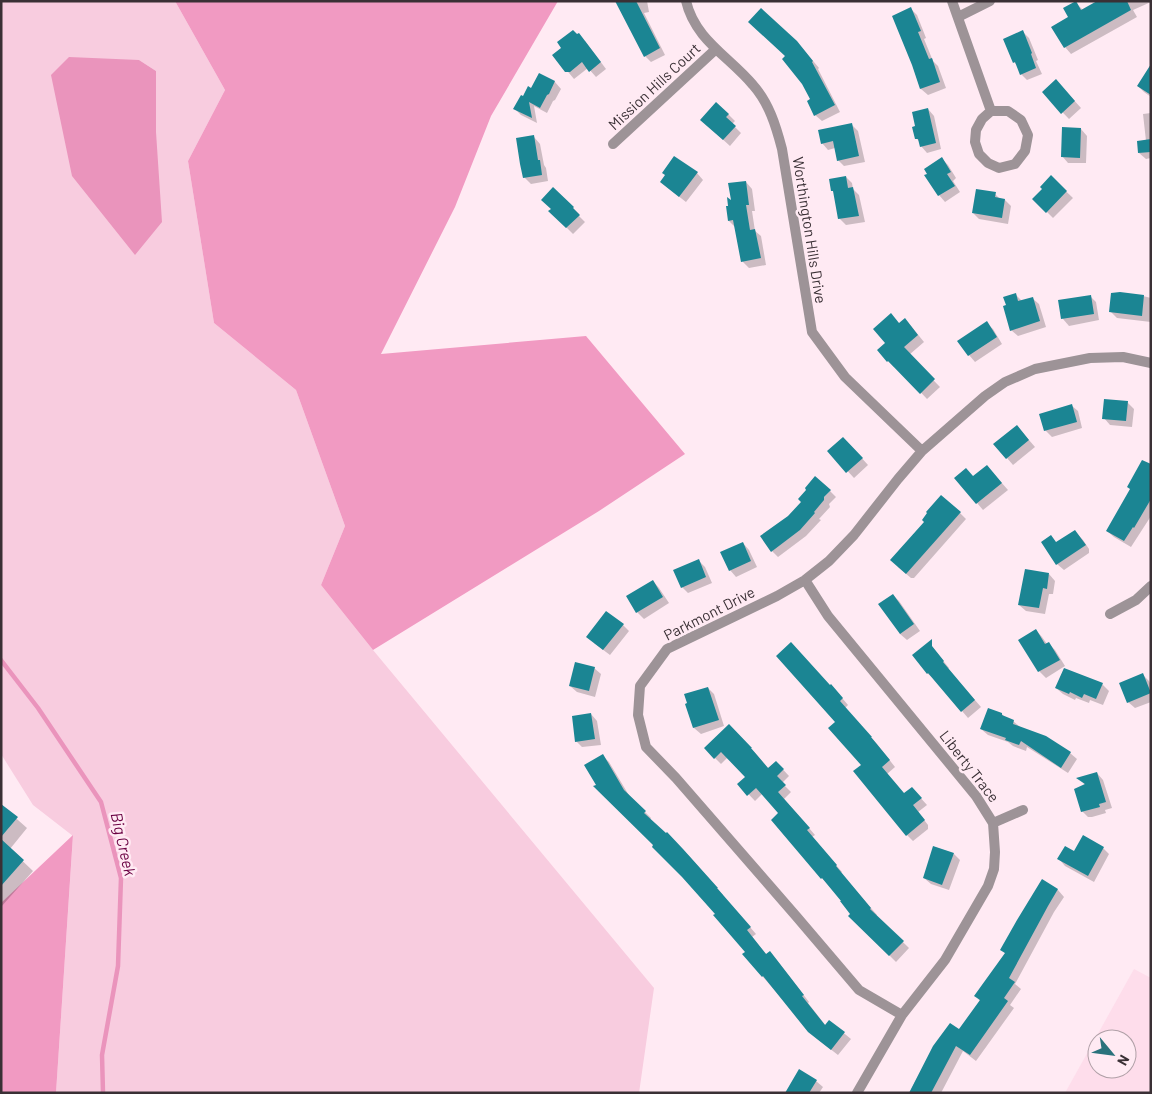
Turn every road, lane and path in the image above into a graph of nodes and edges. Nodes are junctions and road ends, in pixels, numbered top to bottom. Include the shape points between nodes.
1 (686, 1) edge
2 (952, 1) edge
3 (990, 1) edge
4 (958, 17) junction
5 (716, 49) junction
6 (991, 111) junction
7 (613, 144) dead end
8 (1151, 363) edge
9 (922, 451) junction
10 (805, 580) junction
11 (1151, 586) edge
12 (1110, 614) dead end
13 (1023, 810) dead end
14 (993, 823) junction
15 (902, 1015) junction
16 (857, 1093) edge

1 - 5 street, Worthington Hills Drive via 700,33
2 - 4 street
3 - 4 street
4 - 6 street
5 - 7 street, Mission Hills Court
5 - 9 street, Worthington Hills Drive via 754,85 776,127 812,332 845,377
6 - 6 street via 1008,111 1021,120 1028,135 1025,151 1015,164 999,168 979,154 976,130
8 - 9 street, Parkmont Drive via 1123,357 1090,358 1035,369 1005,382 985,396
9 - 10 street, Parkmont Drive via 854,535 830,561
10 - 14 street, Liberty Trace via 828,616 976,796
10 - 15 street, Parkmont Drive via 667,649 640,686 638,715 646,747 859,990
11 - 12 street via 1136,600
13 - 14 street
14 - 15 street, Liberty Trace via 994,869 988,886 945,960
15 - 16 street, Liberty Trace

